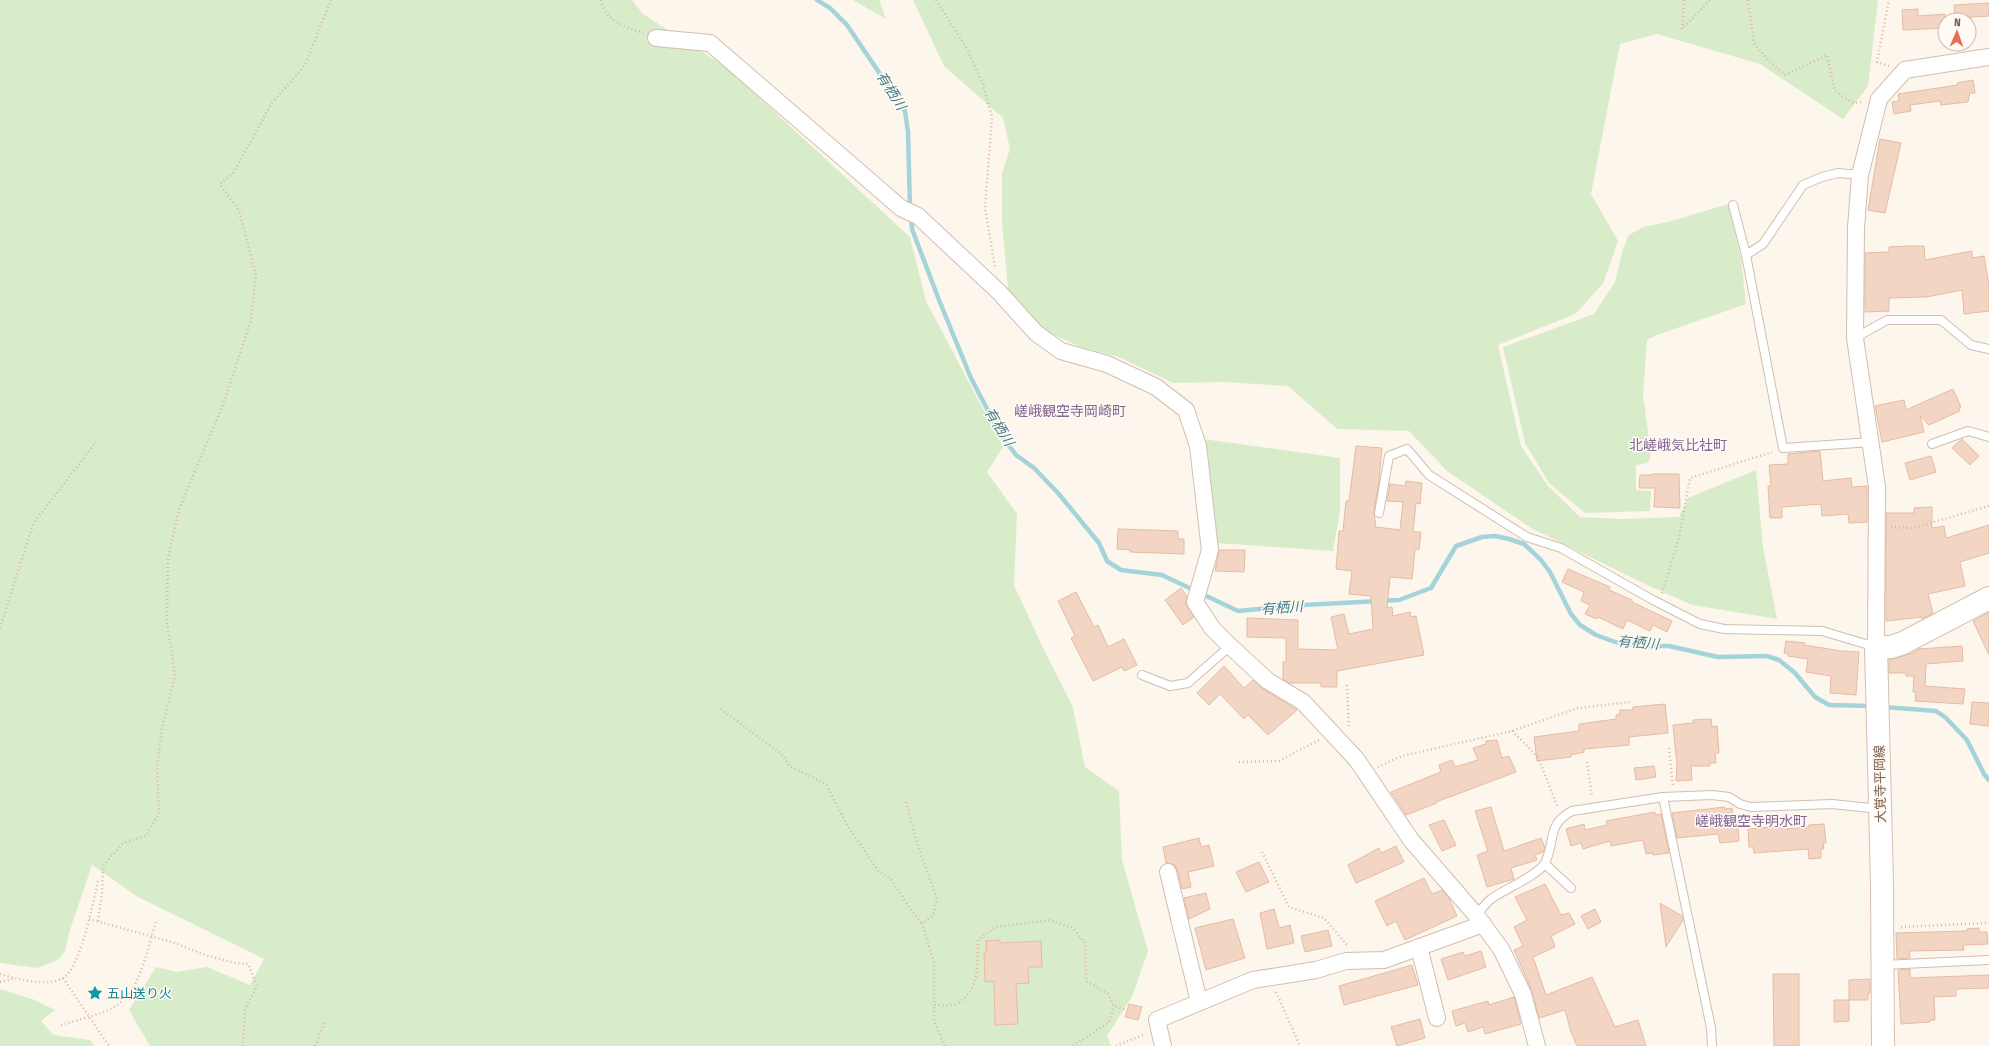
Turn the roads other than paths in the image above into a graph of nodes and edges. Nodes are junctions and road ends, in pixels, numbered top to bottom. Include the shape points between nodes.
1 (656, 38) road end
2 (1989, 57) edge
3 (1860, 175) junction
4 (1733, 205) dead end
5 (1746, 255) junction
6 (1855, 338) junction
7 (1989, 349) edge
8 (1989, 438) edge
9 (1872, 442) junction
10 (1932, 444) dead end
11 (1379, 513) dead end
12 (1989, 598) edge
13 (1230, 646) junction
14 (1876, 647) junction
15 (1142, 675) dead end
16 (1663, 797) junction
17 (1880, 810) junction
18 (1544, 864) junction
19 (1168, 872) dead end
20 (1570, 888) dead end
21 (1480, 919) junction
22 (1418, 948) junction
23 (1988, 960) dead end
24 (1882, 965) junction
25 (1199, 1002) junction
26 (1437, 1018) dead end
27 (1163, 1046) edge
28 (1537, 1046) edge
29 (1712, 1046) edge
30 (1883, 1046) edge

1 - 13 street via 710,43 901,208 918,216 999,292 1036,333 1061,351 1107,364 1156,387 1186,410 1198,446 1210,550 1195,602 1212,628
2 - 3 street via 1905,70 1880,99
3 - 5 lane via 1838,173 1803,185 1763,244
3 - 6 street via 1856,228
4 - 5 lane
5 - 9 lane via 1783,448
6 - 7 lane via 1887,320 1941,320 1971,345
6 - 9 street
8 - 10 lane via 1968,431
9 - 14 street via 1878,526
11 - 14 lane via 1389,456 1407,449 1429,475 1527,537 1561,548 1700,624 1724,629 1822,631
12 - 14 main road via 1903,643 1891,647
13 - 15 lane via 1188,683 1170,686
13 - 21 street via 1268,681 1303,702 1350,753 1411,840
14 - 17 main road, 大覚寺平岡線
16 - 17 lane via 1712,794 1729,797 1751,807 1832,804
16 - 18 lane via 1572,811 1561,817 1553,832
16 - 29 lane via 1711,1028
17 - 24 main road, 大覚寺平岡線
18 - 20 lane
18 - 21 lane via 1523,881 1491,899
19 - 25 street
21 - 22 street
21 - 28 street via 1501,949 1523,994
22 - 25 street via 1384,960 1346,962 1253,980
22 - 26 street
23 - 24 lane
24 - 30 main road, 大覚寺平岡線
25 - 27 street via 1157,1020

